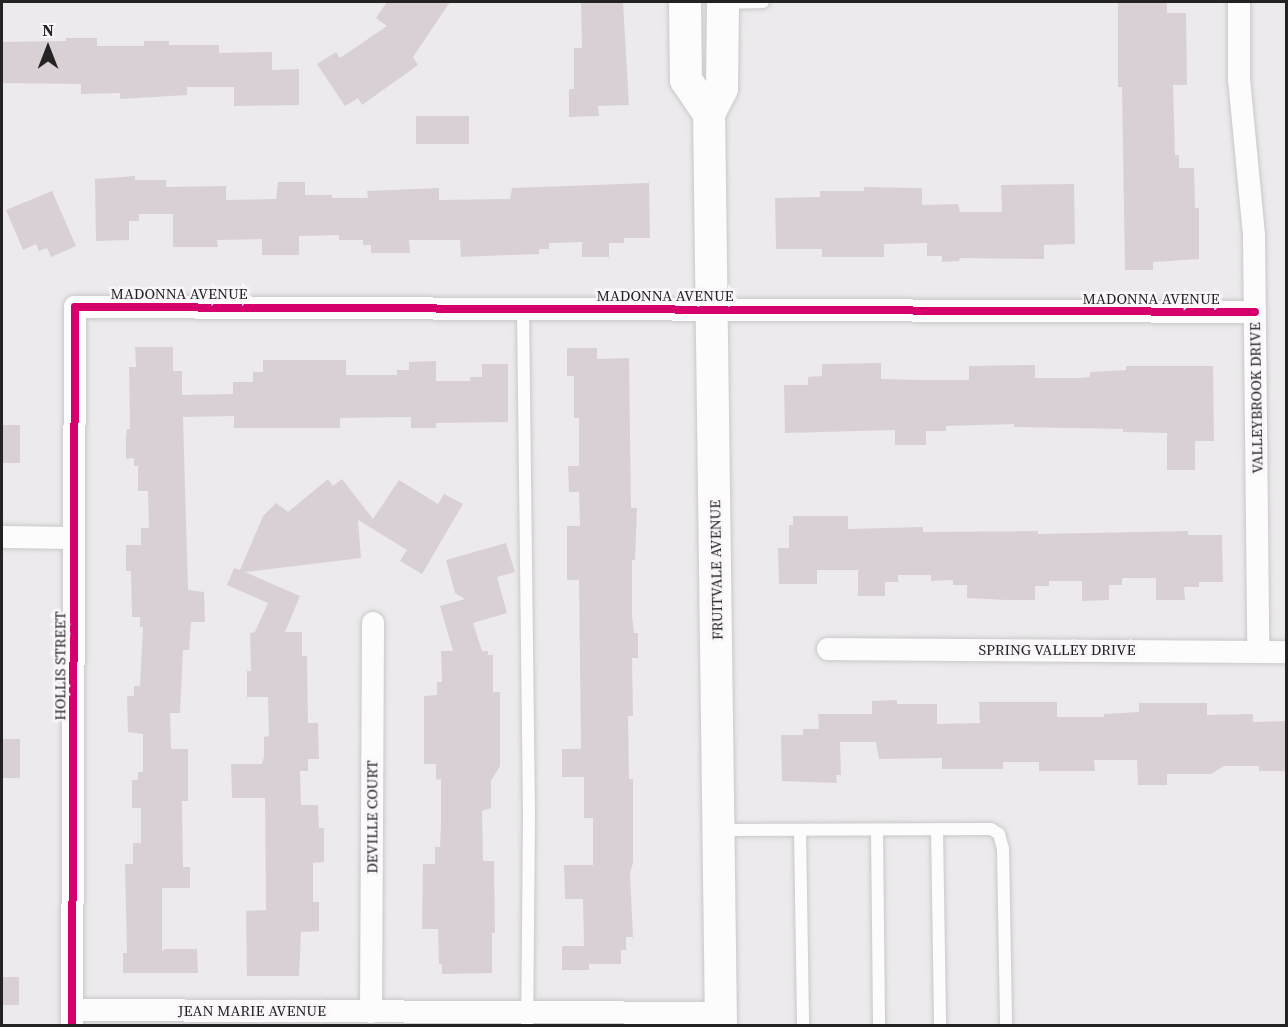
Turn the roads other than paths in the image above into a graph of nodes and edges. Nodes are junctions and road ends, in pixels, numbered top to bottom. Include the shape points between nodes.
1 (685, 2) edge
2 (723, 2) edge
3 (763, 2) edge
4 (1239, 2) edge
5 (709, 114) junction
6 (75, 307) joint
7 (523, 309) junction
8 (714, 310) junction
9 (1255, 312) junction
10 (2, 537) edge
11 (74, 538) junction
12 (373, 623) dead end
13 (828, 649) dead end
14 (1258, 651) junction
15 (1287, 652) edge
16 (937, 829) junction
17 (719, 830) junction
18 (800, 830) junction
19 (877, 830) junction
20 (371, 1012) junction
21 (72, 1018) edge
22 (527, 1019) edge
23 (721, 1019) edge
24 (803, 1026) edge
25 (879, 1026) edge
26 (940, 1026) edge
27 (1006, 1026) edge

1 - 5 main road via 686,80
2 - 3 lane
2 - 5 main road, FRUITVALE AVENUE via 722,88
4 - 9 street, VALLEYBROOK DRIVE via 1239,80 1254,236
5 - 8 main road, FRUITVALE AVENUE
6 - 7 street, MADONNA AVENUE
6 - 11 street, HOLLIS STREET
7 - 8 street, MADONNA AVENUE
7 - 22 lane via 529,814
8 - 9 street, MADONNA AVENUE
8 - 17 main road, FRUITVALE AVENUE
9 - 14 street, VALLEYBROOK DRIVE
10 - 11 street
11 - 21 street, HOLLIS STREET
12 - 20 street, DEVILLE COURT
13 - 14 street, SPRING VALLEY DRIVE
14 - 15 street, SPRING VALLEY DRIVE
16 - 19 lane
16 - 26 lane
16 - 27 lane via 991,829 999,834 1003,849
17 - 18 lane
17 - 23 main road, FRUITVALE AVENUE
18 - 19 lane
18 - 24 lane
19 - 25 lane
20 - 21 street, JEAN MARIE AVENUE
20 - 22 street, JEAN MARIE AVENUE
22 - 23 street, JEAN MARIE AVENUE

